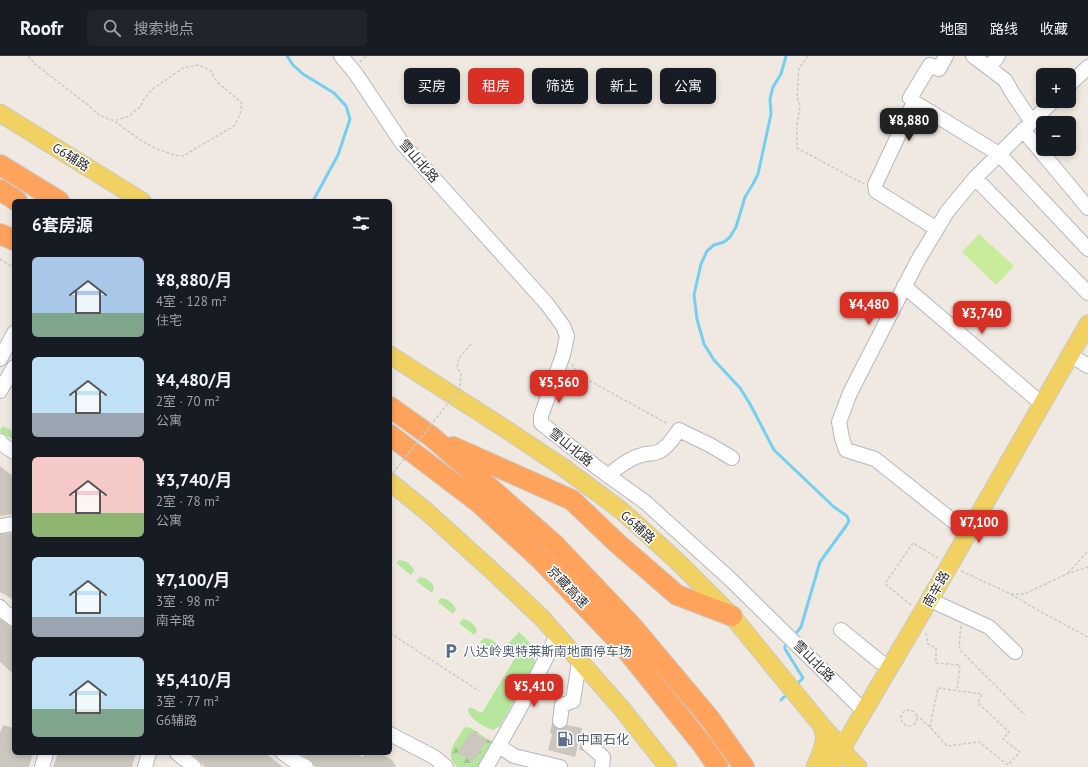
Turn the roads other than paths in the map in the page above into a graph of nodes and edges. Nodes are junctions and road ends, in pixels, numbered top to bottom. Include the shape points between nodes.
1 (341, 56) edge
2 (946, 56) edge
3 (973, 56) edge
4 (998, 56) edge
5 (1088, 67) edge
6 (989, 68) junction
7 (1076, 78) edge
8 (914, 102) junction
9 (1046, 108) edge
10 (0, 113) edge
11 (1028, 126) junction
12 (999, 154) junction
13 (0, 165) edge
14 (975, 178) junction
15 (0, 190) edge
16 (14, 199) edge
17 (56, 199) edge
18 (139, 199) edge
19 (1088, 208) edge
20 (937, 229) junction
21 (0, 234) edge
22 (0, 239) edge
23 (12, 239) edge
24 (12, 247) edge
25 (1088, 249) edge
26 (904, 286) junction
27 (1088, 293) edge
28 (1088, 324) edge
29 (12, 336) edge
30 (1070, 355) junction
31 (392, 356) edge
32 (0, 359) edge
33 (1088, 366) edge
34 (12, 370) edge
35 (0, 391) edge
36 (1042, 404) junction
37 (392, 408) edge
38 (392, 437) edge
39 (432, 437) junction
40 (0, 440) edge
41 (12, 443) edge
42 (12, 451) edge
43 (732, 458) dead end
44 (608, 476) junction
45 (392, 484) edge
46 (12, 524) edge
47 (0, 526) edge
48 (968, 533) junction
49 (0, 607) edge
50 (923, 611) junction
51 (732, 616) junction
52 (12, 618) edge
53 (841, 630) dead end
54 (557, 635) junction
55 (1015, 652) dead end
56 (579, 662) junction
57 (889, 669) junction
58 (864, 711) junction
59 (560, 721) tunnel mouth
60 (822, 726) junction
61 (392, 735) edge
62 (392, 741) edge
63 (589, 745) tunnel mouth
64 (499, 746) junction
65 (45, 755) edge
66 (148, 755) edge
67 (179, 755) edge
68 (286, 755) edge
69 (847, 761) edge
70 (518, 762) edge
71 (42, 767) edge
72 (145, 767) edge
73 (194, 767) edge
74 (306, 767) edge
75 (438, 767) edge
76 (446, 767) edge
77 (486, 767) edge
78 (560, 767) edge
79 (602, 767) edge
80 (668, 767) edge
81 (718, 767) edge
82 (744, 767) edge
83 (815, 767) edge
84 (831, 767) edge

1 - 44 street, 雪山北路 via 402,143 547,304 563,326 567,336 564,354 541,416 541,423
2 - 8 street via 939,69 930,65 910,98
3 - 6 street
4 - 6 street
5 - 7 street
6 - 11 street via 1005,80
8 - 12 street
8 - 20 street via 875,185 876,191
9 - 11 street
10 - 18 main road, G6辅路
11 - 12 street
11 - 19 street
12 - 14 street
12 - 25 street
13 - 17 highway
14 - 20 street
14 - 27 street
15 - 16 highway
20 - 26 street
21 - 23 highway
22 - 24 main road
26 - 36 street
26 - 48 street via 850,393 839,422 842,438 846,450 875,459
28 - 30 main road, 南辛路
29 - 32 street
30 - 33 street
30 - 36 main road, 南辛路
31 - 51 main road, G6辅路 via 564,468 622,511
34 - 35 street
36 - 48 main road, 南辛路
37 - 39 highway
38 - 81 highway, 京藏高速 via 478,502 542,560 625,648
39 - 51 highway via 572,500 677,595
39 - 82 highway via 554,544 632,626 710,719
40 - 41 street
40 - 42 street
43 - 44 street via 679,430 660,452 630,460
44 - 58 street, 雪山北路 via 645,502 730,579
45 - 54 main road via 489,568
46 - 47 street
48 - 50 main road, 南辛路
49 - 52 street
50 - 55 street via 962,614 989,627
50 - 57 main road, 南辛路
51 - 60 main road, G6辅路
53 - 57 street
54 - 56 main road
54 - 64 street
56 - 59 street via 573,701 562,705
56 - 80 main road via 622,709
57 - 58 main road, 南辛路
58 - 69 main road, 南辛路
60 - 69 main road, G6辅路
60 - 83 main road via 825,738
61 - 76 street via 434,757
62 - 75 street
63 - 79 street via 602,757
64 - 70 street
64 - 77 street
65 - 71 street
66 - 72 street
67 - 73 street
68 - 74 street
69 - 84 main road, 南辛路
70 - 78 street

